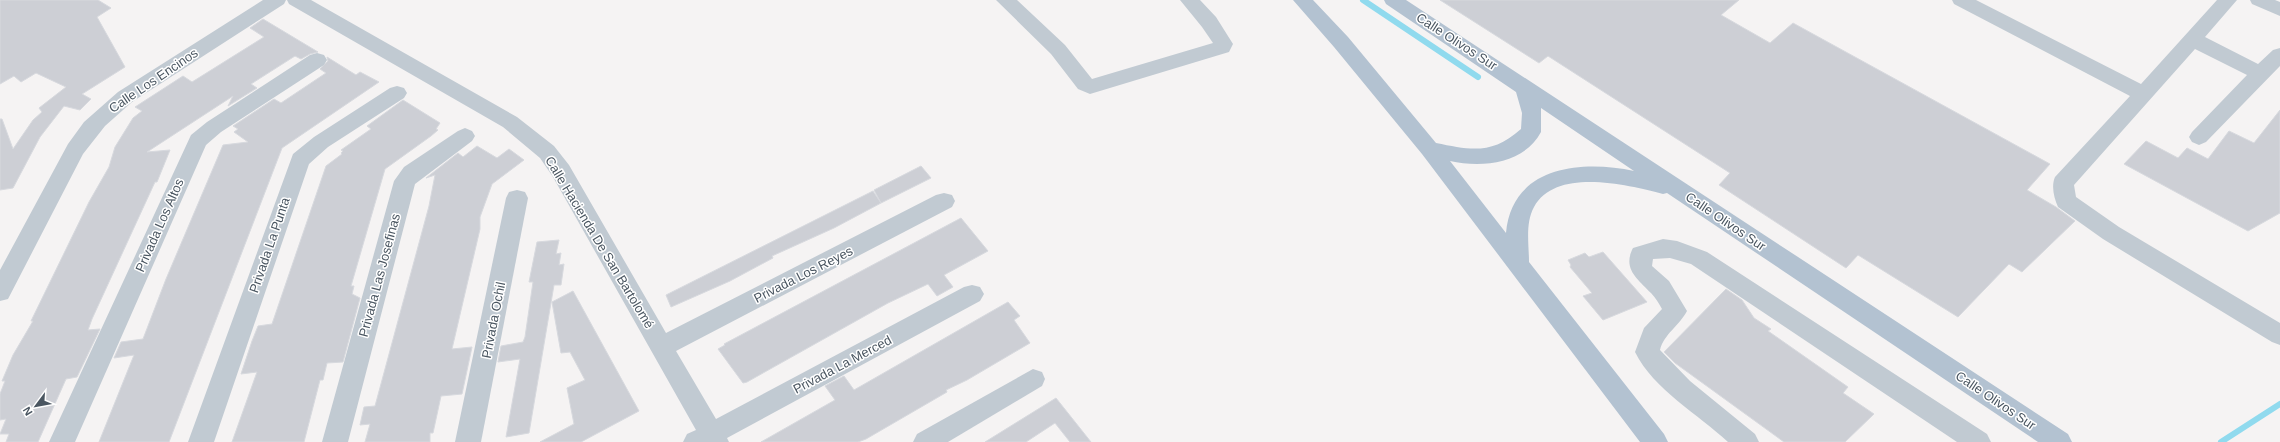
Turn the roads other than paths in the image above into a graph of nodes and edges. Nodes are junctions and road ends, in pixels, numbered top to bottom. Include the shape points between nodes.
1 (277, 0) edge
2 (296, 0) edge
3 (1005, 0) edge
4 (1190, 0) edge
5 (1302, 0) edge
6 (1393, 0) edge
7 (1961, 0) edge
8 (2228, 0) edge
9 (2259, 0) edge
10 (2280, 10) edge
11 (2192, 40) junction
12 (2280, 55) edge
13 (317, 60) dead end
14 (2260, 73) junction
15 (1525, 86) junction
16 (397, 93) dead end
17 (2143, 94) junction
18 (465, 136) dead end
19 (2199, 137) dead end
20 (1429, 150) junction
21 (1678, 189) junction
22 (517, 198) dead end
23 (944, 201) dead end
24 (1518, 264) junction
25 (0, 292) edge
26 (972, 294) dead end
27 (2276, 335) edge
28 (662, 347) junction
29 (1032, 379) dead end
30 (708, 439) edge
31 (62, 442) edge
32 (201, 442) edge
33 (335, 442) edge
34 (468, 442) edge
35 (926, 442) edge
36 (1655, 442) edge
37 (1746, 442) edge
38 (1978, 442) edge
39 (2059, 442) edge

1 - 25 street, Calle Los Encinos via 106,110 75,150
2 - 28 street, Calle Hacienda De San Bartolomé via 510,122 547,152 561,171
3 - 4 street via 1057,45 1085,84 1090,87 1222,47 1223,44 1209,22
5 - 20 main road via 1341,42
6 - 15 main road, Calle Olivos Sur
7 - 17 street
8 - 11 street
9 - 10 street
11 - 14 street
11 - 17 street
12 - 14 street
13 - 31 street, Privada Los Altos via 198,140
14 - 19 street
15 - 20 main road via 1532,113 1531,132 1518,146 1486,158
15 - 21 main road, Calle Olivos Sur
16 - 32 street, Privada La Punta via 315,146 300,160
17 - 27 street via 2063,183 2066,201 2111,233
18 - 33 street, Privada Las Josefinas via 412,173 406,181
20 - 24 main road
21 - 24 main road via 1620,175 1592,172 1564,176 1536,189 1525,203 1519,221
21 - 39 main road, Calle Olivos Sur
22 - 34 street, Privada Ochil
23 - 28 street, Privada Los Reyes
24 - 36 main road
26 - 30 street, Privada La Merced
28 - 30 street, Calle Hacienda De San Bartolomé
29 - 35 street
37 - 38 street via 1660,370 1647,352 1652,335 1675,311 1661,288 1641,269 1641,254 1654,248 1677,249 1699,258

